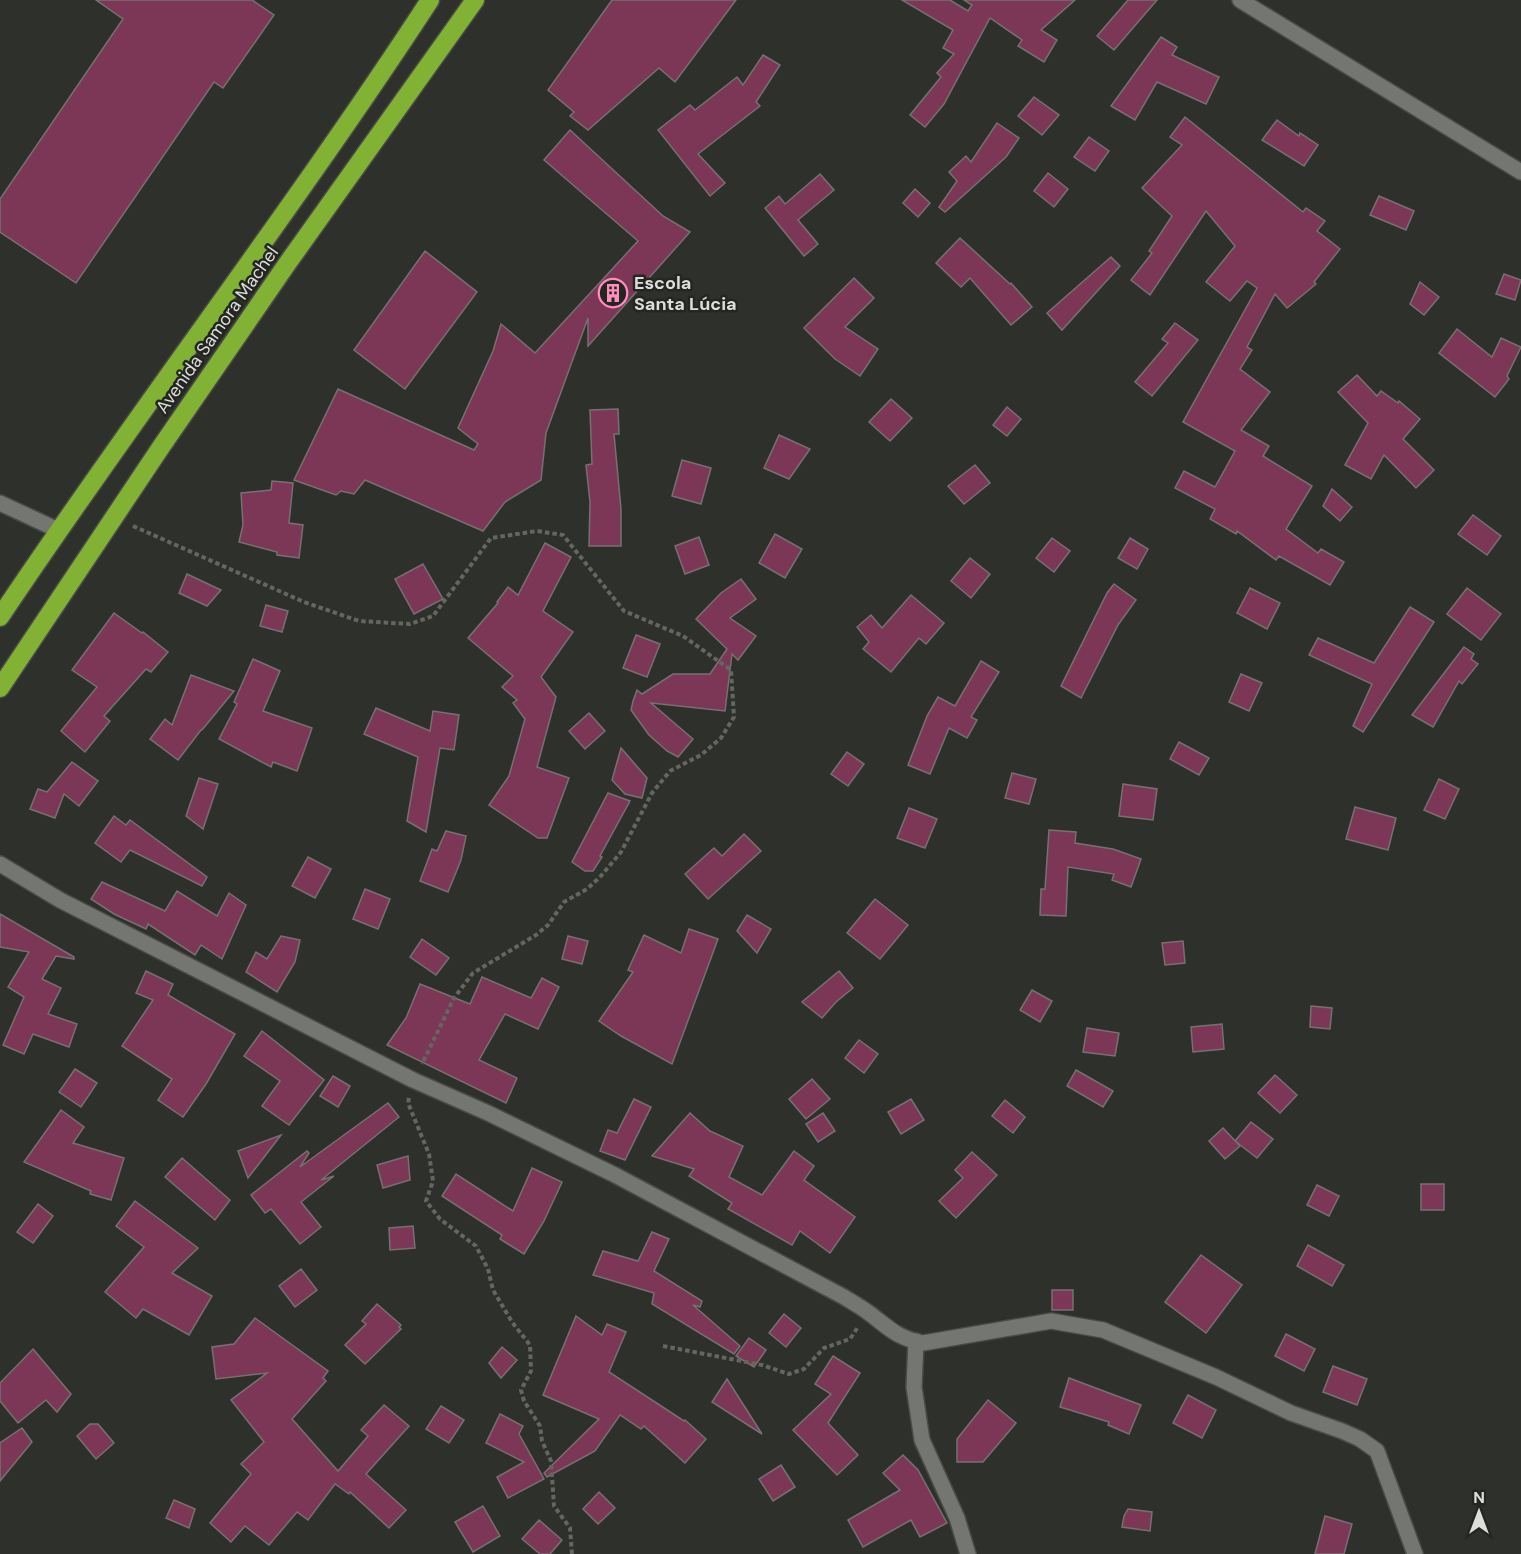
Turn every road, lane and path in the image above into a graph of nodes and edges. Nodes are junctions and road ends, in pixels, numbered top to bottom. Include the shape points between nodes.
1 (429, 0) edge
2 (475, 0) edge
3 (1240, 0) edge
4 (1521, 172) edge
5 (0, 503) edge
6 (115, 517) junction
7 (58, 530) junction
8 (0, 617) edge
9 (0, 688) edge
10 (0, 864) edge
11 (413, 1080) junction
12 (868, 1312) junction
13 (916, 1341) junction
14 (663, 1346) dead end
15 (572, 1554) edge
16 (968, 1554) edge
17 (1415, 1554) edge

1 - 7 highway, Avenida Samora Machel via 370,91
2 - 6 highway, Avenida Samora Machel via 287,264
3 - 4 street
5 - 7 street
6 - 9 highway, Avenida Samora Machel
6 - 11 path via 304,602 359,621 410,624 433,616 491,538 537,531 563,535 624,611 683,636 731,670 734,717 721,738 701,755 670,771 652,793 621,852 600,877 564,902 536,935 473,973 454,998
7 - 8 highway, Avenida Samora Machel
10 - 11 street via 60,900
11 - 12 street via 615,1175
11 - 15 path via 408,1103 429,1154 433,1181 426,1201 440,1219 476,1246 489,1269 494,1290 530,1346 531,1371 521,1390 540,1426 550,1461 554,1506 570,1528
12 - 13 street via 897,1335
12 - 14 path via 850,1339 824,1348 804,1368 789,1374
13 - 16 street via 914,1387 922,1440 953,1508
13 - 17 street via 923,1343 1051,1321 1103,1330 1216,1377 1291,1413 1360,1439 1377,1451

